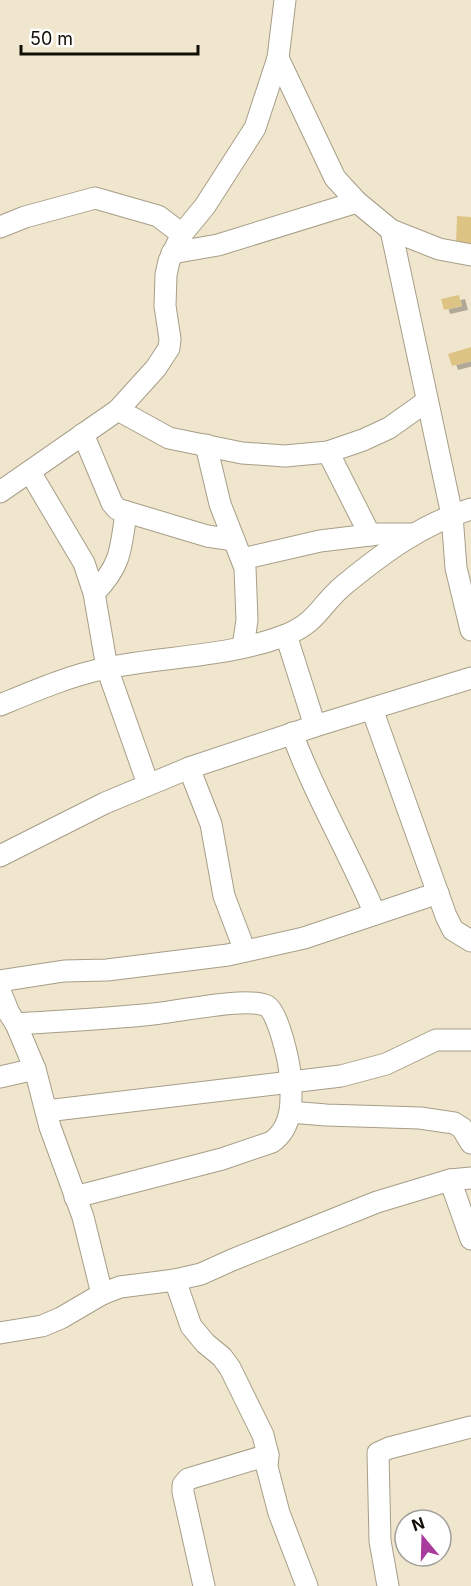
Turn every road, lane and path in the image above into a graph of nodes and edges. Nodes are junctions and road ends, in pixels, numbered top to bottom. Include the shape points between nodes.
1 (285, 0) edge
2 (278, 58) junction
3 (357, 202) junction
4 (0, 227) edge
5 (392, 230) junction
6 (182, 234) junction
7 (172, 254) junction
8 (471, 255) edge
9 (427, 401) junction
10 (118, 410) junction
11 (83, 434) junction
12 (206, 446) junction
13 (328, 452) junction
14 (30, 472) junction
15 (0, 492) edge
16 (126, 512) junction
17 (461, 512) edge
18 (412, 534) junction
19 (370, 535) junction
20 (238, 549) junction
21 (94, 593) junction
22 (471, 630) edge
23 (286, 635) junction
24 (243, 647) junction
25 (107, 668) junction
26 (471, 678) edge
27 (0, 705) edge
28 (372, 709) junction
29 (315, 726) junction
30 (292, 733) junction
31 (189, 768) junction
32 (148, 784) junction
33 (0, 856) edge
34 (438, 893) junction
35 (375, 914) junction
36 (471, 941) edge
37 (245, 951) junction
38 (0, 981) edge
39 (0, 991) edge
40 (16, 1024) junction
41 (471, 1040) edge
42 (36, 1069) junction
43 (0, 1077) edge
44 (291, 1081) junction
45 (46, 1111) junction
46 (290, 1112) junction
47 (471, 1143) edge
48 (471, 1178) edge
49 (450, 1180) junction
50 (75, 1197) junction
51 (471, 1239) edge
52 (175, 1280) junction
53 (102, 1294) junction
54 (0, 1333) edge
55 (471, 1427) edge
56 (268, 1455) junction
57 (204, 1586) edge
58 (306, 1586) edge
59 (388, 1586) edge

1 - 2 street
2 - 3 street via 335,178
2 - 6 street via 255,128 211,198
3 - 5 street
3 - 7 street via 247,237
4 - 6 street via 95,198 158,216
5 - 8 street via 439,249
5 - 9 street
6 - 7 street
7 - 10 street via 166,274 169,348
9 - 13 street via 379,434
9 - 17 street
10 - 11 street
10 - 12 street via 169,438
11 - 14 street
11 - 16 street via 112,503 117,510
12 - 13 street via 264,455
12 - 20 street via 220,504
13 - 19 street
14 - 15 street
14 - 21 street via 84,563
16 - 20 street
16 - 21 street via 115,567
17 - 18 street
17 - 22 street via 456,568
18 - 19 street
18 - 23 street via 342,587 311,622
19 - 20 street
20 - 24 street via 246,576
21 - 25 street
23 - 24 street
23 - 29 street
24 - 25 street
25 - 27 street
25 - 32 street
26 - 28 street
28 - 29 street
28 - 34 street
29 - 30 street
30 - 31 street
30 - 35 street
31 - 32 street
31 - 37 street via 211,824 224,896
32 - 33 street
34 - 35 street
34 - 36 street via 452,929
35 - 37 street via 304,938
37 - 38 street via 179,963 64,971
39 - 40 street
40 - 42 street
40 - 44 street via 248,1002 268,1007 274,1014
41 - 44 street via 436,1040 369,1070
42 - 43 street
42 - 45 street
44 - 45 street
44 - 46 street
45 - 50 street
46 - 47 street via 454,1123
46 - 50 street via 283,1132 272,1142
48 - 49 street
49 - 51 street
49 - 52 street via 377,1202 201,1274
50 - 53 street
52 - 53 street via 120,1287
52 - 56 street via 191,1326 230,1368 263,1435
53 - 54 street via 42,1326
55 - 59 street via 378,1453 380,1541
56 - 57 street via 188,1479 183,1485
56 - 58 street via 267,1467 279,1513

